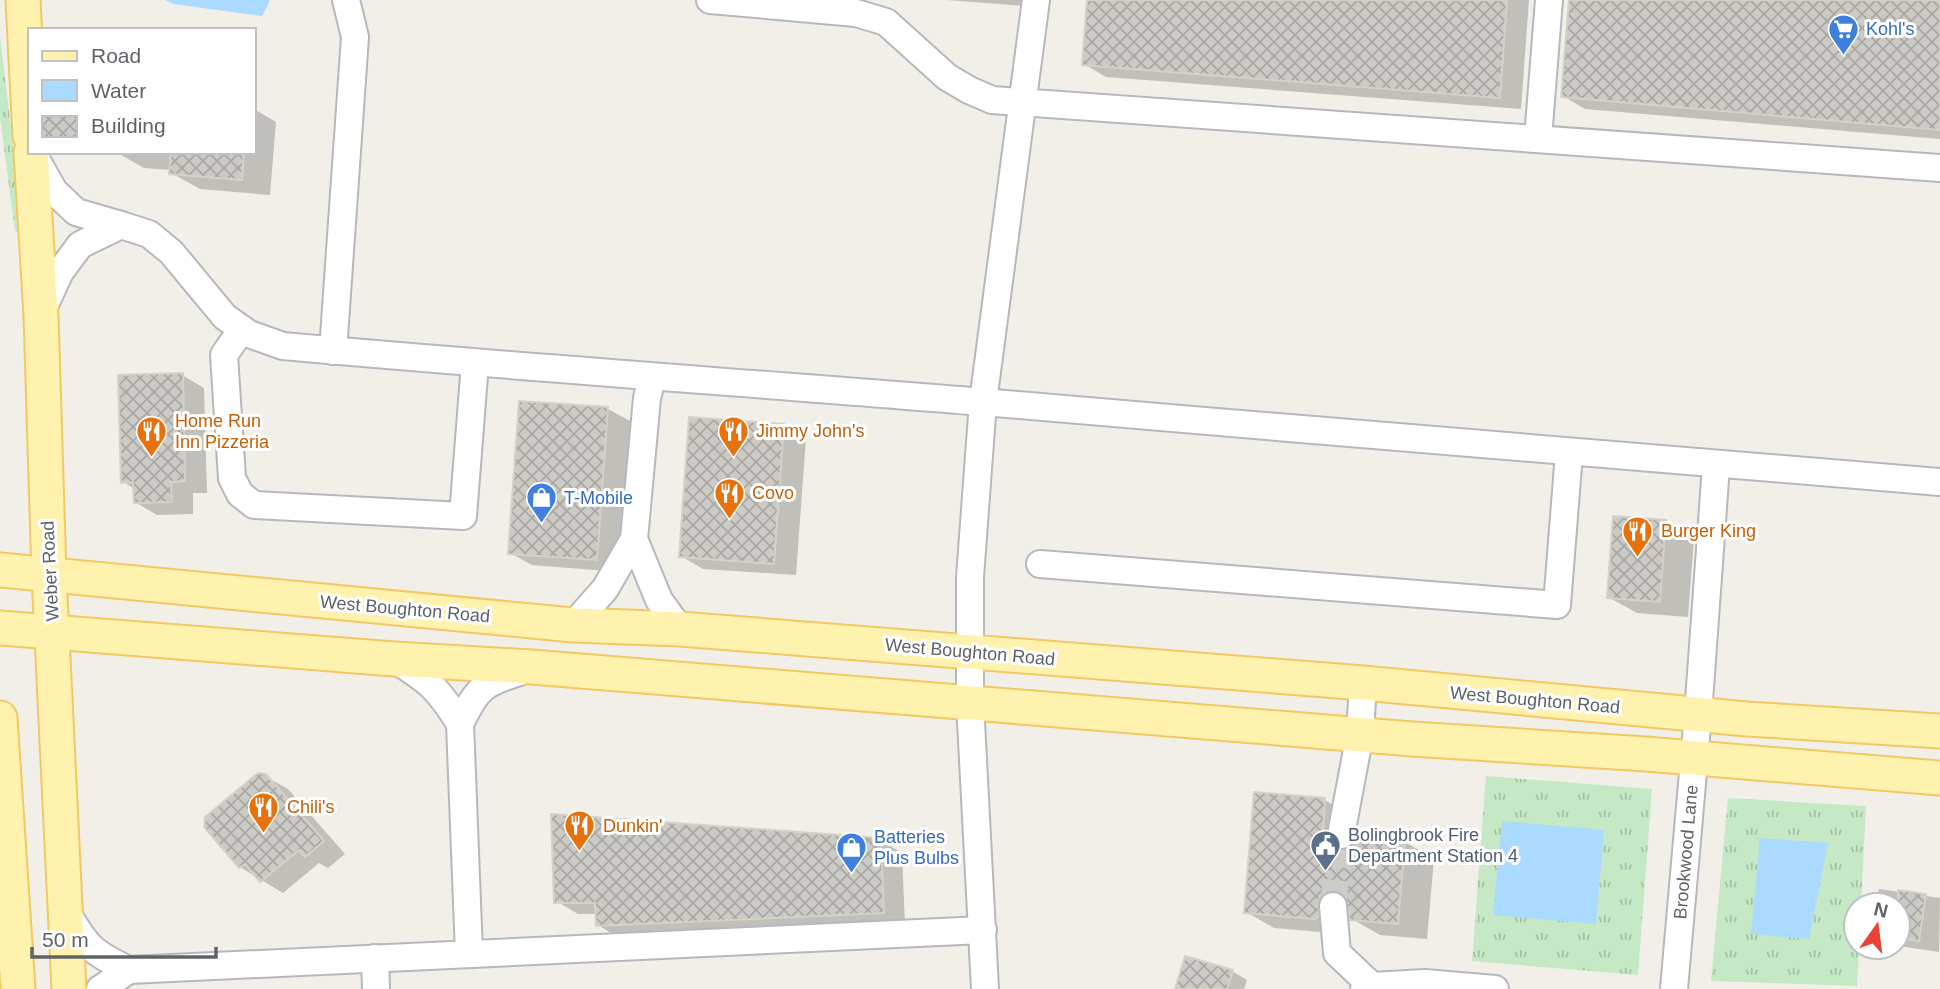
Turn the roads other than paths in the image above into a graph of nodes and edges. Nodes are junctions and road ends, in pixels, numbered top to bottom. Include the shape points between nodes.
1 (23, 0) edge
2 (346, 0) edge
3 (710, 0) edge
4 (1036, 0) edge
5 (1549, 0) edge
6 (28, 97) edge
7 (1022, 102) junction
8 (1538, 138) junction
9 (32, 154) edge
10 (33, 154) edge
11 (1940, 168) edge
12 (121, 225) junction
13 (41, 315) junction
14 (242, 329) junction
15 (333, 351) junction
16 (475, 363) junction
17 (652, 378) junction
18 (983, 402) junction
19 (1569, 453) junction
20 (1716, 466) junction
21 (1940, 482) edge
22 (634, 539) junction
23 (1041, 564) dead end
24 (0, 570) edge
25 (49, 575) junction
26 (573, 625) junction
27 (0, 628) edge
28 (680, 629) junction
29 (53, 634) junction
30 (970, 652) junction
31 (394, 659) junction
32 (532, 667) junction
33 (1363, 683) junction
34 (970, 703) junction
35 (1698, 715) junction
36 (0, 718) edge
37 (460, 724) junction
38 (1940, 731) edge
39 (1360, 734) junction
40 (1694, 759) junction
41 (1940, 778) edge
42 (1341, 835) tunnel mouth
43 (6, 884) edge
44 (64, 906) junction
45 (1333, 906) tunnel mouth
46 (983, 930) junction
47 (468, 953) junction
48 (374, 958) junction
49 (129, 970) junction
50 (1368, 987) edge
51 (18, 989) edge
52 (69, 989) edge
53 (100, 989) edge
54 (376, 989) edge
55 (985, 989) edge
56 (1495, 989) edge
57 (1674, 989) edge

1 - 6 main road
2 - 15 street via 355,37
3 - 7 street via 844,12 886,22 947,77 969,90 992,100
4 - 7 street
5 - 8 street
7 - 8 street
7 - 18 street
8 - 11 street
9 - 13 main road, Weber Road
10 - 12 street via 54,191 76,212
12 - 13 street via 80,245 60,272
12 - 14 street via 149,234 171,252 225,317
13 - 25 main road, Weber Road
14 - 15 street via 283,346
14 - 16 street via 224,355 232,478 240,495 254,505 463,516
15 - 16 street
16 - 17 street
17 - 18 street
17 - 22 street
18 - 19 street
18 - 30 street via 970,577
19 - 20 street
19 - 23 street via 1557,606
20 - 21 street
20 - 35 street, Brookwood Lane
22 - 26 street via 605,589
22 - 28 street via 659,600
24 - 25 main road, West Boughton Road
25 - 26 main road, West Boughton Road
25 - 29 main road, Weber Road
26 - 28 main road, West Boughton Road
27 - 29 main road
28 - 30 main road, West Boughton Road
29 - 31 main road
29 - 44 main road, Weber Road
30 - 33 main road, West Boughton Road
30 - 34 street
31 - 32 main road
31 - 37 street via 427,679
32 - 34 main road
32 - 37 street via 489,682 472,699
33 - 35 main road, West Boughton Road
33 - 39 street
34 - 39 main road
34 - 46 street
35 - 38 main road, West Boughton Road
35 - 40 street, Brookwood Lane
36 - 43 main road
37 - 47 street
39 - 40 main road
39 - 42 street
40 - 41 main road
40 - 57 street, Brookwood Lane
43 - 51 main road
44 - 49 street via 83,940 104,958
44 - 52 main road, Weber Road
45 - 50 street via 1337,953
46 - 47 street
46 - 55 street
47 - 48 street
48 - 49 street
48 - 54 street
49 - 53 street
50 - 56 street via 1425,983

